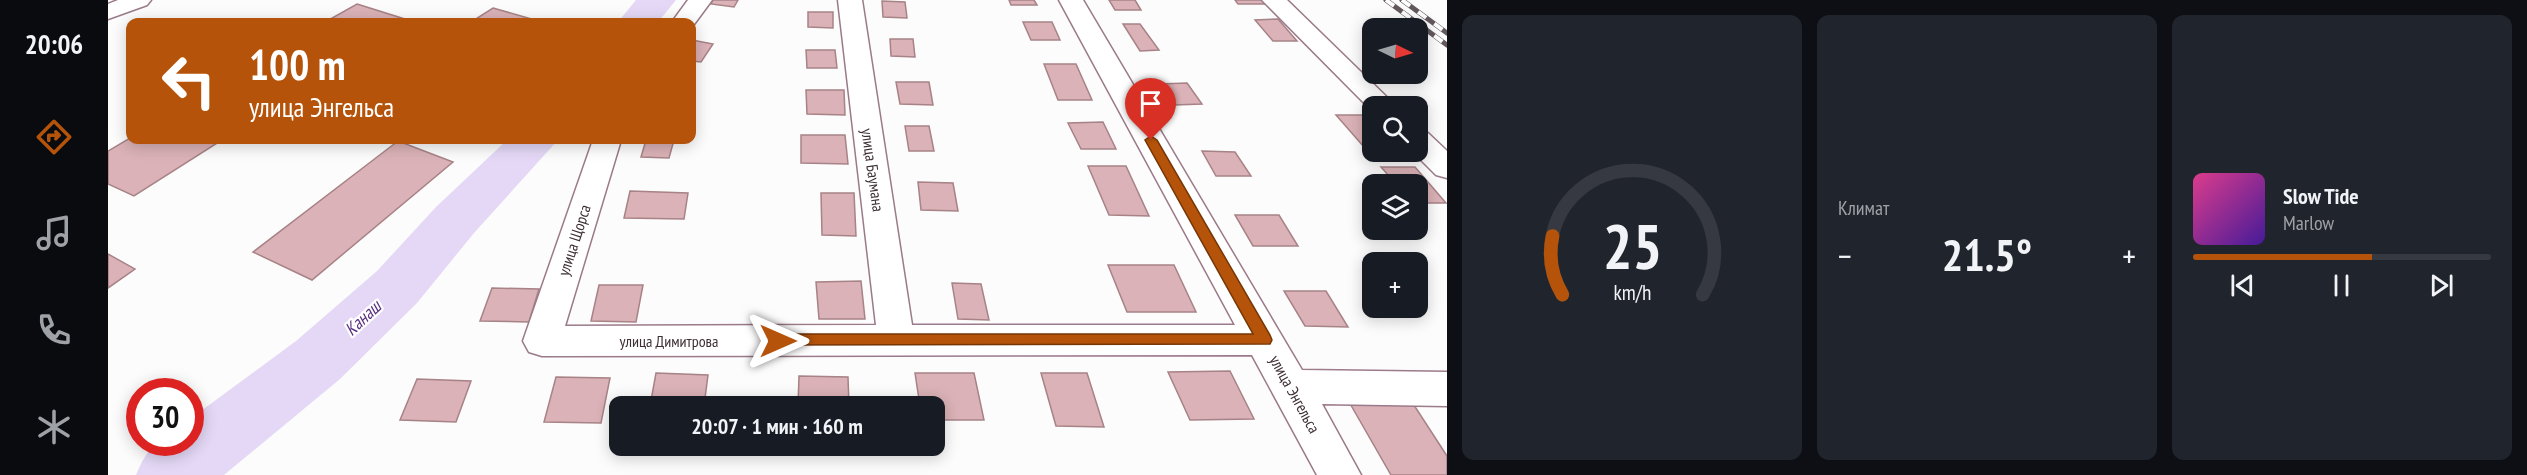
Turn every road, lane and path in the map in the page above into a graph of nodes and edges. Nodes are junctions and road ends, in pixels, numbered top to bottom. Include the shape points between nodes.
1 (139, 0) edge
2 (700, 0) edge
3 (850, 0) edge
4 (1071, 0) edge
5 (1274, 0) edge
6 (108, 12) edge
7 (687, 18) edge
8 (1373, 96) edge
9 (606, 144) edge
10 (1428, 150) edge
11 (1447, 168) edge
12 (896, 340) junction
13 (1264, 340) junction
14 (542, 341) joint
15 (1291, 387) junction
16 (1447, 389) edge
17 (1341, 475) edge

1 - 6 street
2 - 7 street
3 - 12 street, улица Баумана
4 - 13 street, улица Энгельса
5 - 8 street
9 - 14 street, улица Щорса
10 - 11 street
12 - 13 street, улица Димитрова
12 - 14 street, улица Димитрова
13 - 15 street, улица Энгельса
15 - 16 street
15 - 17 street, улица Энгельса

